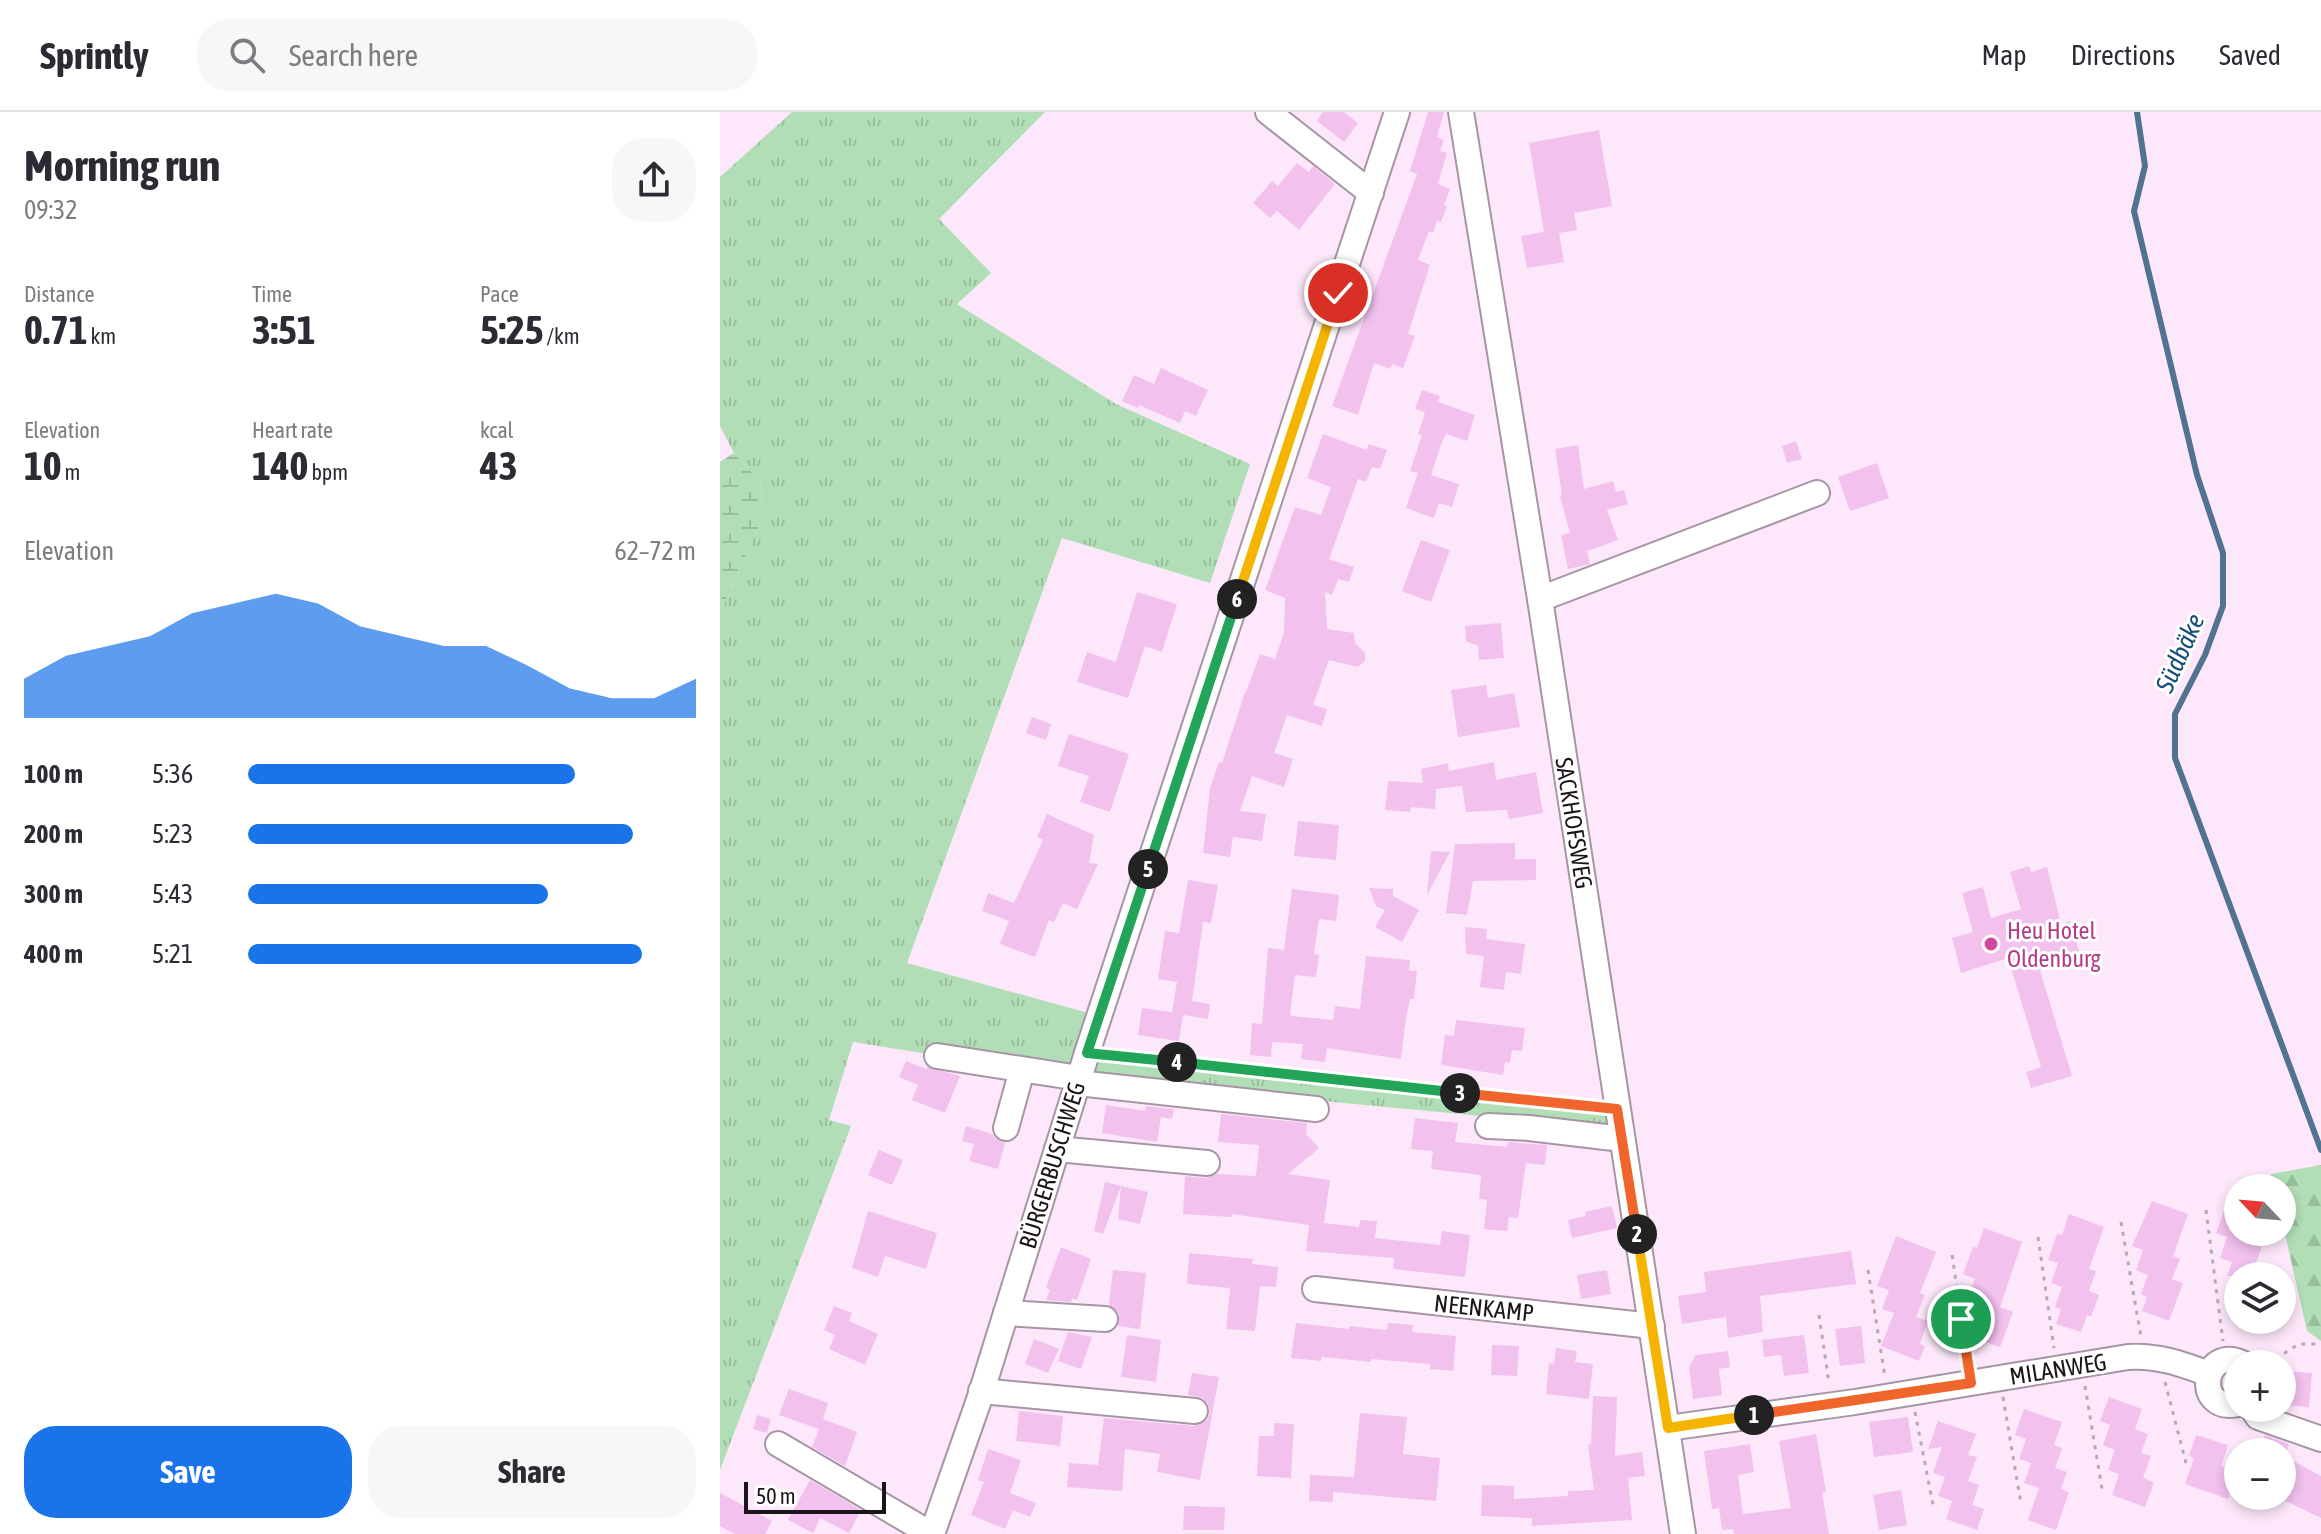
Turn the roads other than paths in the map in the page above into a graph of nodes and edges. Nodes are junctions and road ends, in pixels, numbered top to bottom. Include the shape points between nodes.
1 (1268, 112) edge
2 (1282, 112) edge
3 (1397, 112) edge
4 (1461, 112) edge
5 (1372, 189) junction
6 (1817, 493) dead end
7 (1540, 599) junction
8 (937, 1056) dead end
9 (1022, 1070) junction
10 (1078, 1080) junction
11 (1316, 1109) dead end
12 (1488, 1126) dead end
13 (1006, 1128) dead end
14 (1622, 1139) junction
15 (1057, 1149) junction
16 (1207, 1163) dead end
17 (1315, 1289) dead end
18 (1006, 1313) junction
19 (1105, 1319) dead end
20 (1652, 1326) junction
21 (2224, 1366) edge
22 (2224, 1369) edge
23 (980, 1395) junction
24 (2224, 1405) edge
25 (1195, 1411) dead end
26 (1165, 1422) dead end
27 (2272, 1422) edge
28 (1668, 1428) junction
29 (2321, 1439) edge
30 (778, 1444) dead end
31 (932, 1534) edge
32 (1683, 1534) edge

1 - 5 street
2 - 5 street
3 - 5 street, BÜRGERBUSCHWEG
4 - 7 street, SACKHOFSWEG
5 - 10 street, BÜRGERBUSCHWEG
6 - 7 street
7 - 14 street, SACKHOFSWEG
8 - 9 street
9 - 10 street
9 - 13 street
10 - 11 street
10 - 15 street, BÜRGERBUSCHWEG
12 - 14 street
14 - 20 street, SACKHOFSWEG
15 - 16 street
15 - 18 street, BÜRGERBUSCHWEG
17 - 20 street, NEENKAMP
18 - 19 street
18 - 23 street, BÜRGERBUSCHWEG
20 - 28 street, SACKHOFSWEG
21 - 28 street, MILANWEG via 2152,1357
22 - 24 street via 2208,1390
23 - 25 street
23 - 26 street
23 - 31 street, BÜRGERBUSCHWEG
27 - 29 street
28 - 32 street, SACKHOFSWEG
30 - 31 street

